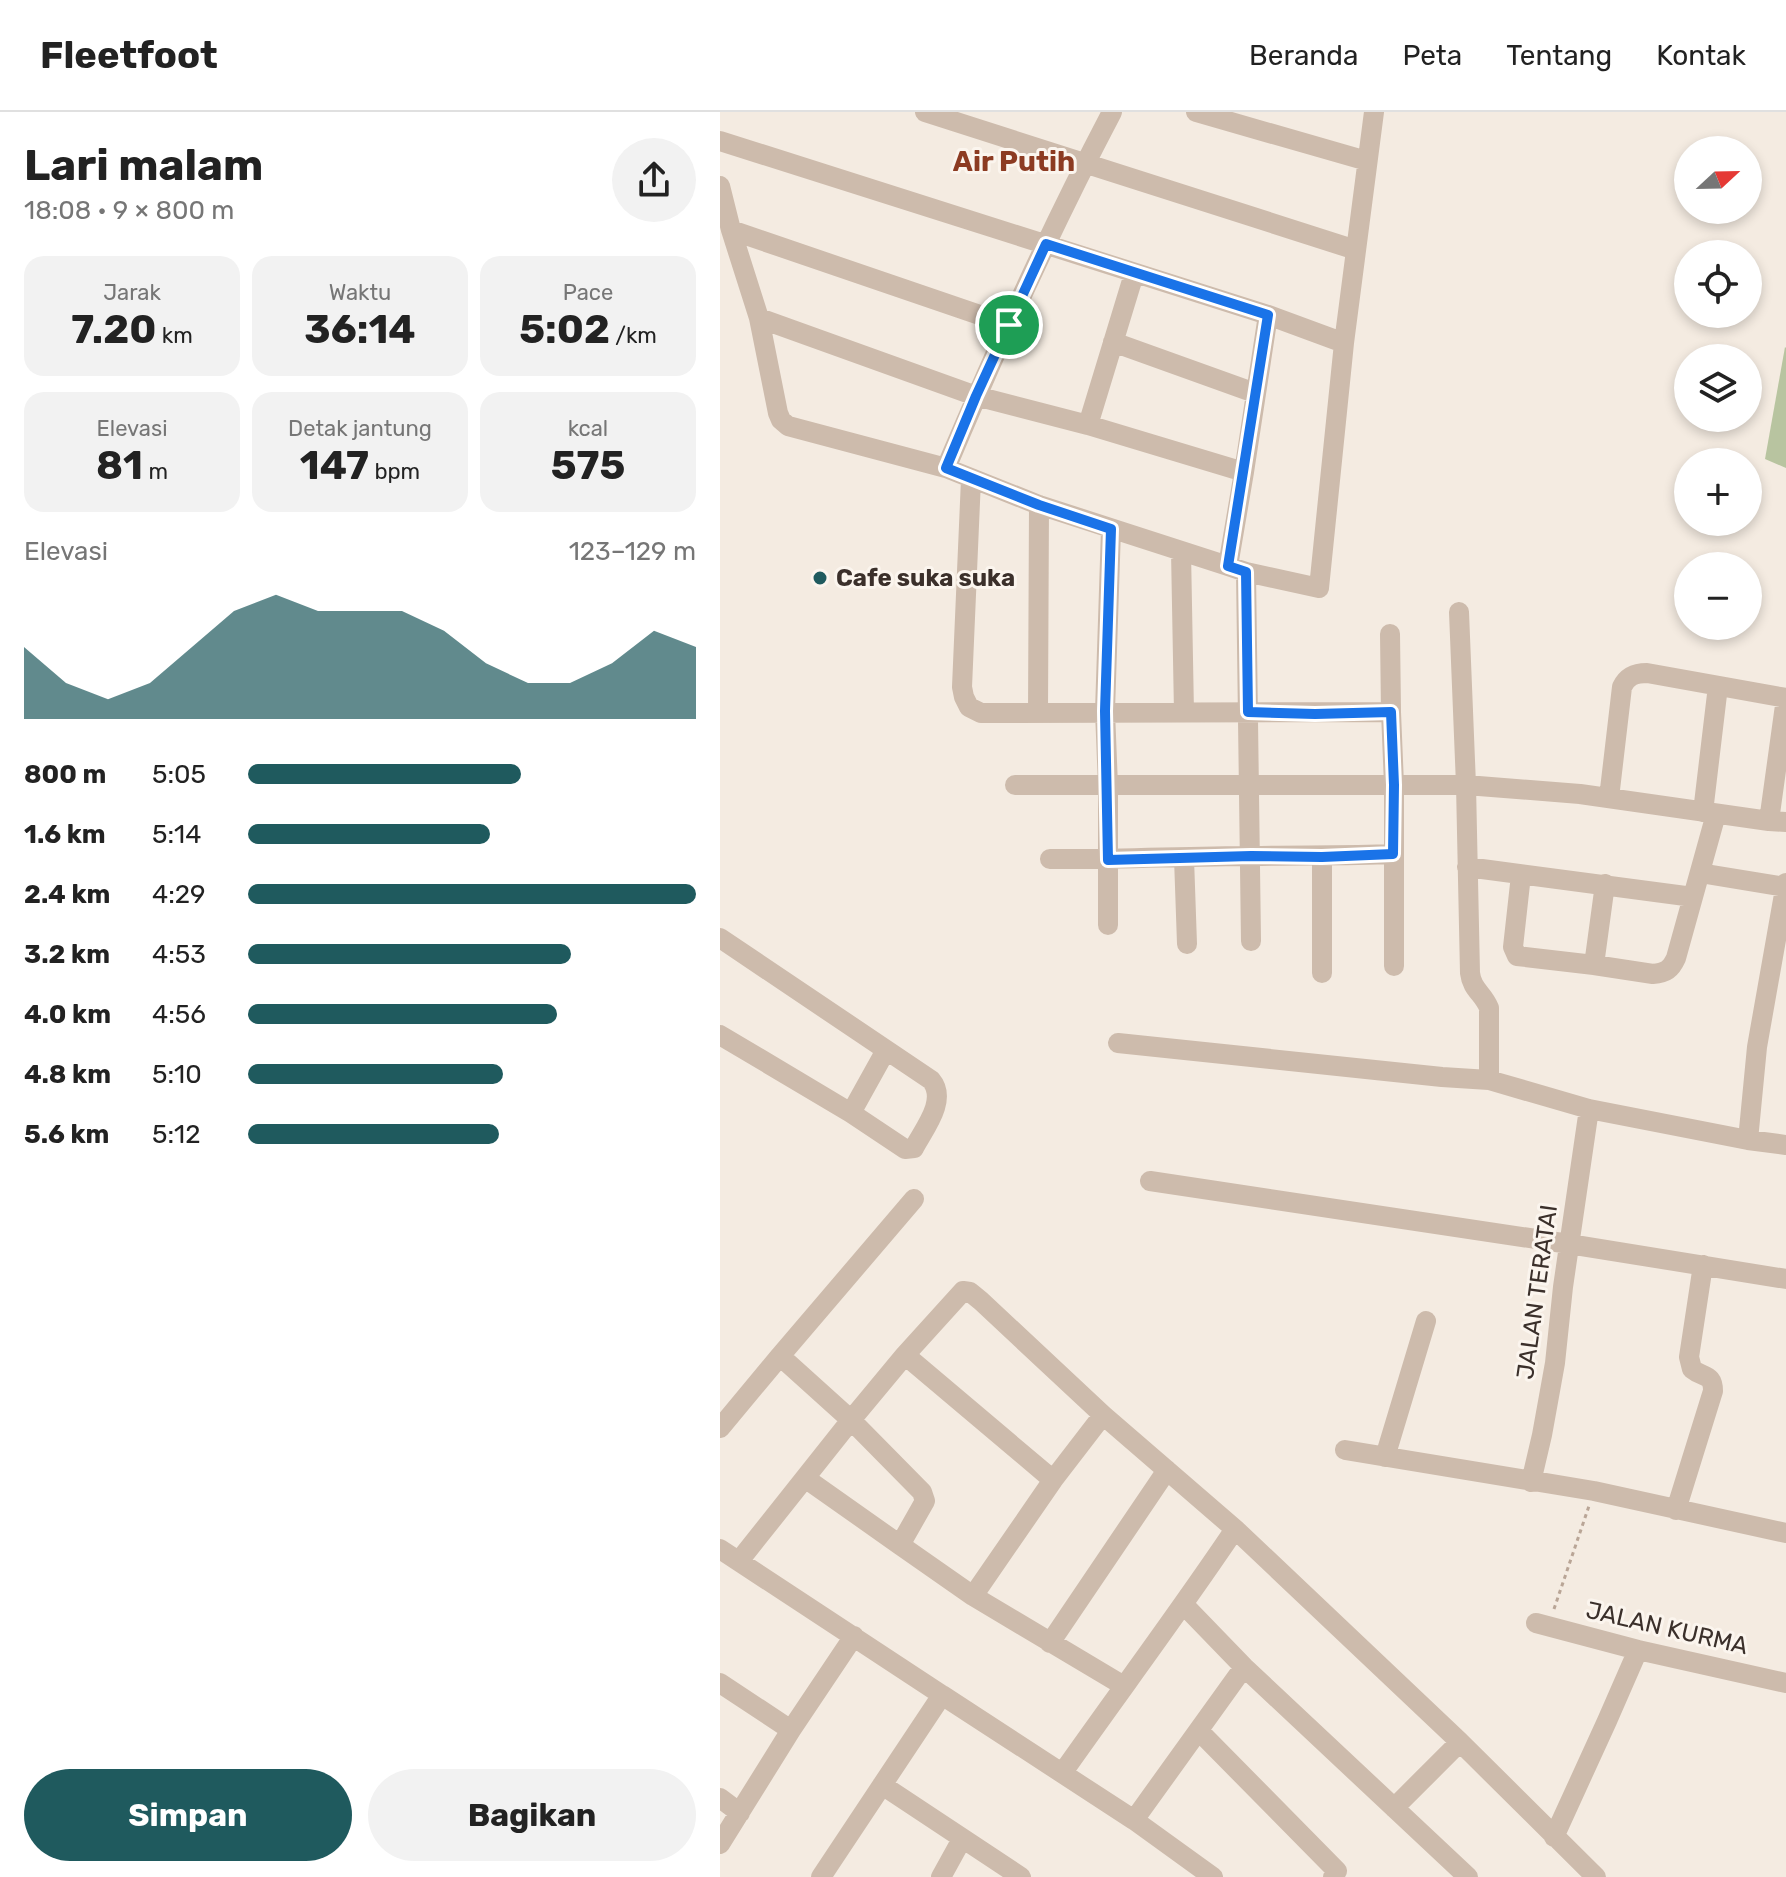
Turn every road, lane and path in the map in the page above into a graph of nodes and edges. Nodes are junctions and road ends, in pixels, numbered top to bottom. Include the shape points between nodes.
1 (925, 112) edge
2 (1112, 112) edge
3 (1196, 112) edge
4 (1374, 112) edge
5 (720, 141) edge
6 (1367, 161) junction
7 (1084, 164) junction
8 (720, 186) edge
9 (731, 230) junction
10 (1046, 244) junction
11 (1356, 250) junction
12 (1134, 274) junction
13 (1268, 315) junction
14 (759, 318) junction
15 (1009, 325) junction
16 (1113, 342) junction
17 (1344, 343) junction
18 (1255, 393) junction
19 (976, 396) junction
20 (1088, 425) junction
21 (946, 468) junction
22 (1244, 472) junction
23 (971, 479) junction
24 (1039, 505) junction
25 (1111, 529) junction
26 (1181, 551) junction
27 (1237, 569) junction
28 (1459, 612) dead end
29 (1390, 634) dead end
30 (1718, 686) junction
31 (1105, 711) junction
32 (1248, 712) junction
33 (1391, 712) junction
34 (1038, 713) junction
35 (1184, 713) junction
36 (1249, 784) junction
37 (1015, 785) dead end
38 (1394, 785) junction
39 (1466, 785) junction
40 (1108, 786) junction
41 (1609, 798) junction
42 (1710, 813) junction
43 (1777, 821) edge
44 (1393, 854) junction
45 (1251, 856) junction
46 (1322, 857) junction
47 (1184, 858) junction
48 (1050, 859) dead end
49 (1108, 860) junction
50 (1467, 867) junction
51 (1700, 873) junction
52 (1521, 875) junction
53 (1605, 884) junction
54 (1786, 885) edge
55 (1693, 897) junction
56 (1108, 925) dead end
57 (1251, 941) dead end
58 (722, 943) edge
59 (1187, 944) dead end
60 (1594, 965) junction
61 (1394, 966) dead end
62 (1322, 973) dead end
63 (720, 1035) edge
64 (1118, 1043) dead end
65 (886, 1050) junction
66 (1489, 1080) junction
67 (1589, 1109) junction
68 (851, 1113) junction
69 (1748, 1140) junction
70 (1786, 1145) edge
71 (1150, 1181) dead end
72 (914, 1199) dead end
73 (1569, 1244) junction
74 (1703, 1265) junction
75 (1786, 1279) edge
76 (1426, 1321) dead end
77 (905, 1355) junction
78 (780, 1356) junction
79 (1103, 1415) junction
80 (851, 1420) junction
81 (720, 1428) edge
82 (1345, 1450) dead end
83 (1385, 1457) junction
84 (1167, 1470) junction
85 (805, 1478) junction
86 (1053, 1480) junction
87 (1531, 1482) junction
88 (1594, 1491) junction
89 (1676, 1510) junction
90 (1235, 1529) junction
91 (1786, 1533) edge
92 (900, 1545) junction
93 (720, 1549) edge
94 (739, 1561) junction
95 (973, 1596) junction
96 (1184, 1605) junction
97 (1542, 1624) joint
98 (854, 1636) junction
99 (1050, 1643) junction
100 (1638, 1650) junction
101 (1244, 1667) junction
102 (720, 1683) edge
103 (1786, 1683) edge
104 (1124, 1686) junction
105 (942, 1695) junction
106 (791, 1730) junction
107 (1199, 1731) junction
108 (1460, 1742) junction
109 (1063, 1772) junction
110 (882, 1785) junction
111 (720, 1798) edge
112 (1394, 1808) junction
113 (740, 1813) junction
114 (1134, 1820) junction
115 (1554, 1837) junction
116 (962, 1839) junction
117 (720, 1844) edge
118 (1337, 1875) edge
119 (821, 1877) edge
120 (941, 1877) edge
121 (1021, 1877) edge
122 (1211, 1877) edge
123 (1468, 1877) edge
124 (1596, 1877) edge

1 - 7 street
2 - 7 street
3 - 6 street
4 - 6 street
5 - 10 street
6 - 11 street
7 - 10 street
7 - 11 street
8 - 9 street
9 - 14 street
9 - 15 street
10 - 12 street
10 - 15 street
11 - 17 street
12 - 13 street
12 - 16 street
13 - 17 street
13 - 18 street
14 - 19 street
14 - 21 street via 778,413 788,426
15 - 19 street
16 - 18 street
16 - 20 street
17 - 27 street via 1319,588
18 - 22 street
19 - 20 street
19 - 21 street
20 - 22 street
21 - 23 street
22 - 27 street
23 - 24 street
23 - 34 street via 964,697 981,713
24 - 25 street
24 - 34 street
25 - 26 street
25 - 31 street
26 - 27 street
26 - 35 street
27 - 32 street
28 - 39 street
29 - 33 street
30 - 41 street via 1647,673 1625,680
30 - 42 street
30 - 43 street via 1786,698
31 - 34 street
31 - 35 street
31 - 40 street
32 - 33 street
32 - 35 street
32 - 36 street
33 - 38 street
36 - 38 street
36 - 40 street
36 - 45 street
37 - 40 street
38 - 39 street
38 - 44 street
39 - 41 street
39 - 50 street
40 - 49 street
41 - 42 street
42 - 43 street
42 - 51 street
44 - 46 street
44 - 61 street
45 - 46 street
45 - 47 street
45 - 57 street
46 - 62 street
47 - 49 street
47 - 59 street
48 - 49 street
49 - 56 street
50 - 52 street
50 - 66 street via 1471,983 1486,1000 1490,1016
51 - 54 street
51 - 55 street
52 - 53 street
52 - 60 street via 1514,954
53 - 55 street
53 - 60 street
54 - 69 street via 1757,1047
55 - 60 street via 1669,970 1653,974
58 - 65 street
63 - 68 street
64 - 66 street
65 - 68 street
65 - 68 street via 931,1080 937,1090 935,1108 914,1148 905,1149
66 - 67 street
67 - 69 street
67 - 73 street, JALAN TERATAI
69 - 70 street
71 - 73 street
72 - 78 street
73 - 74 street
73 - 87 street, JALAN TERATAI via 1555,1363
74 - 75 street
74 - 89 street via 1689,1357 1692,1369 1709,1377 1713,1391
76 - 83 street
77 - 79 street via 960,1292 970,1292
77 - 80 street
77 - 86 street
78 - 80 street
78 - 81 street
79 - 84 street
79 - 86 street
80 - 85 street
80 - 92 street via 924,1495 924,1505
82 - 83 street
83 - 87 street
84 - 90 street
84 - 99 street
85 - 92 street
85 - 94 street
86 - 95 street
87 - 88 street
88 - 89 street
88 - 97 path
89 - 91 street
90 - 96 street
90 - 108 street
92 - 95 street
93 - 94 street
94 - 98 street
95 - 99 street
96 - 101 street
96 - 104 street
97 - 100 street, JALAN KURMA
98 - 105 street
98 - 106 street
99 - 104 street
100 - 103 street, JALAN KURMA
100 - 115 street
101 - 107 street
101 - 112 street
102 - 106 street
104 - 109 street
105 - 109 street
105 - 110 street
106 - 113 street
107 - 114 street
107 - 118 street
108 - 112 street
108 - 115 street
109 - 114 street
110 - 116 street
110 - 119 street
111 - 113 street
112 - 123 street
113 - 117 street
114 - 122 street
115 - 124 street
116 - 120 street
116 - 121 street

